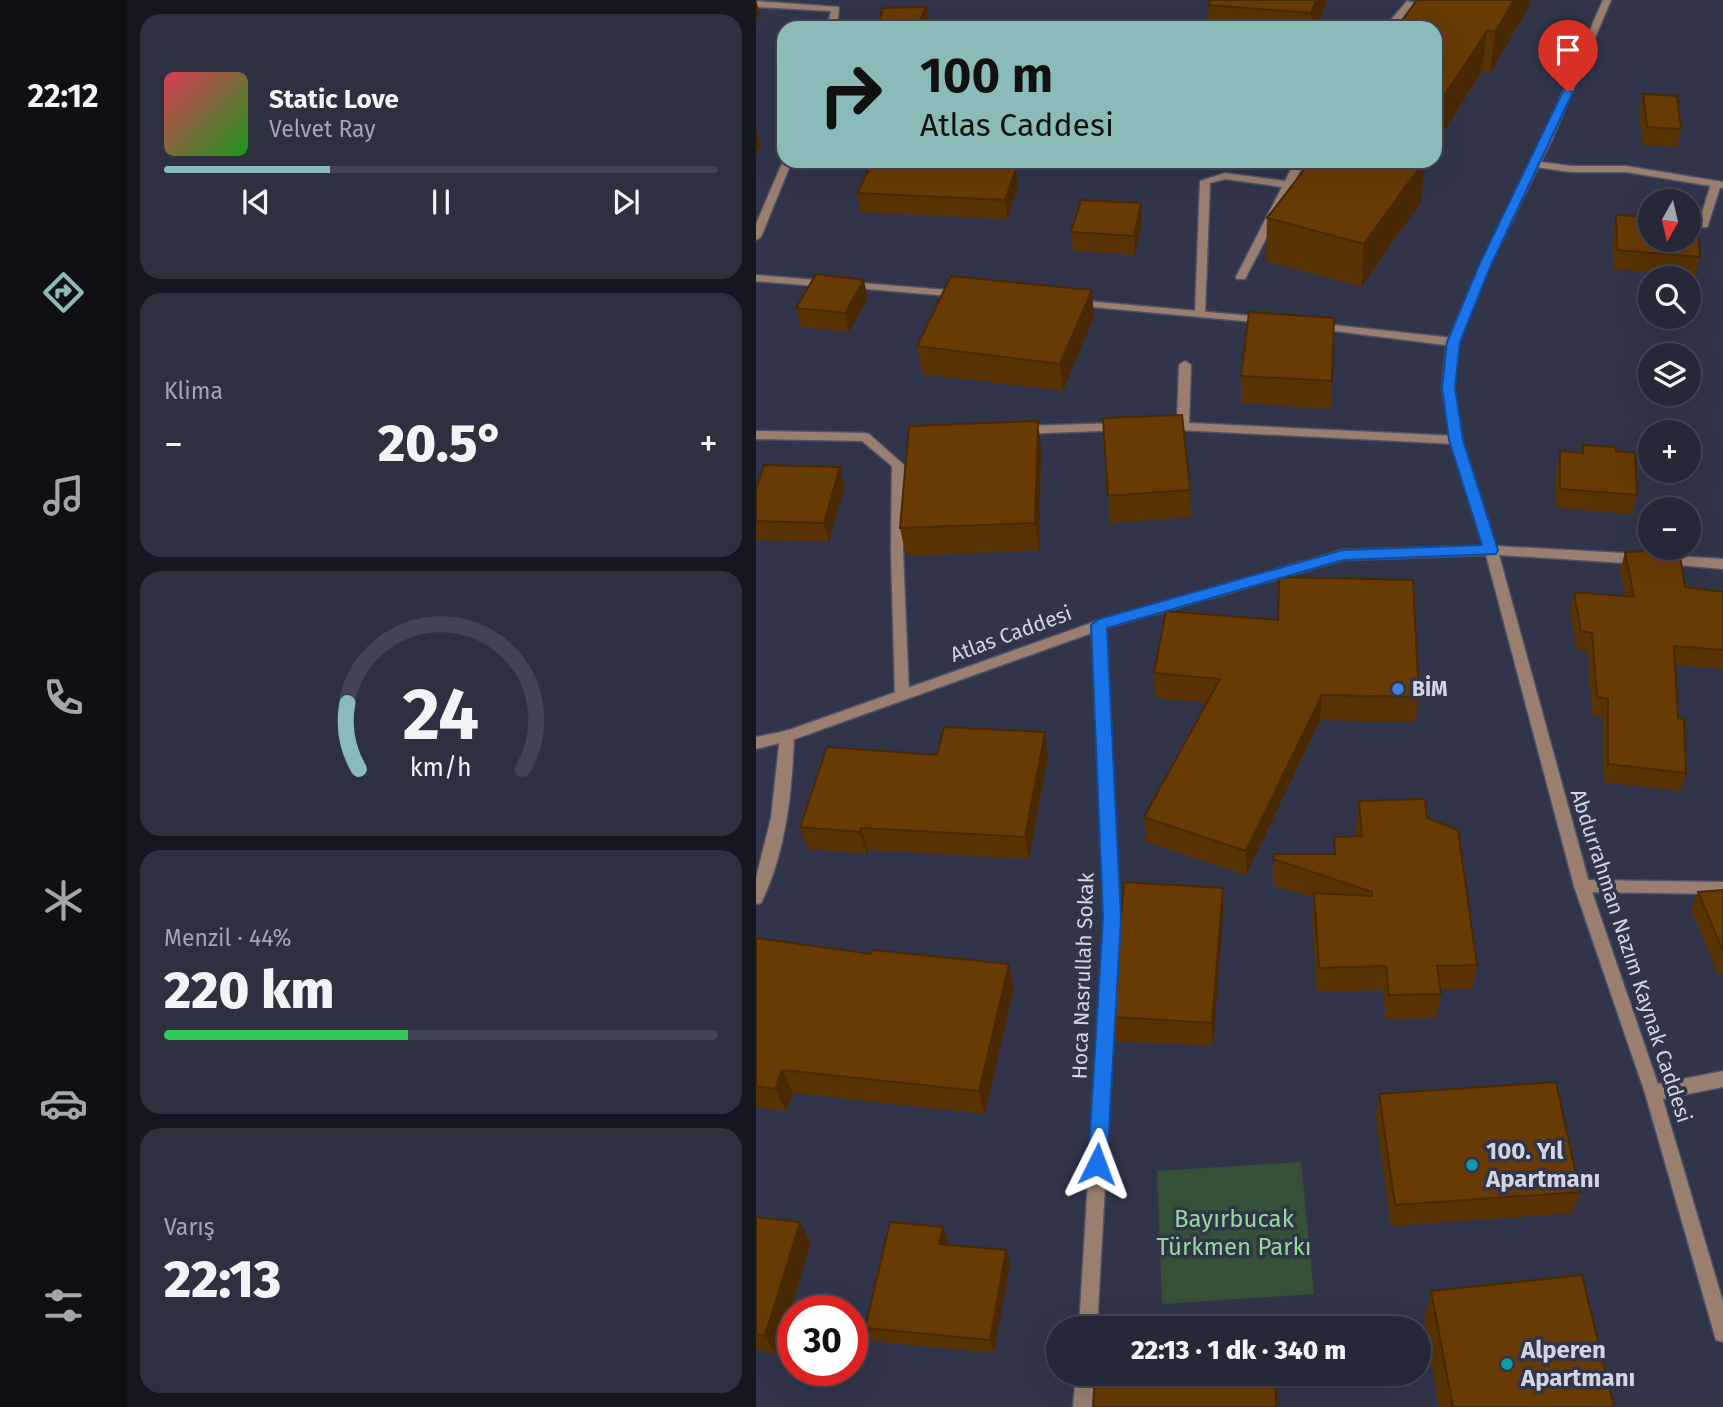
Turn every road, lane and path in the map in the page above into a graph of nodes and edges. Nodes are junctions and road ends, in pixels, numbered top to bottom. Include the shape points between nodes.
1 (1607, 0) edge
2 (1410, 3) dead end
3 (756, 4) edge
4 (833, 21) edge
5 (1395, 21) edge
6 (1533, 164) junction
7 (785, 168) edge
8 (1297, 168) edge
9 (1290, 185) junction
10 (1720, 185) edge
11 (1703, 225) dead end
12 (756, 237) edge
13 (1241, 277) dead end
14 (756, 278) edge
15 (977, 295) edge
16 (1060, 302) edge
17 (1199, 313) junction
18 (1279, 322) edge
19 (1306, 325) edge
20 (1453, 342) junction
21 (1185, 365) dead end
22 (1183, 426) junction
23 (1013, 430) edge
24 (756, 435) edge
25 (1456, 440) junction
26 (1491, 550) junction
27 (1723, 564) edge
28 (1099, 625) junction
29 (902, 695) junction
30 (787, 736) junction
31 (756, 743) edge
32 (1582, 886) junction
33 (1723, 888) edge
34 (756, 898) edge
35 (1723, 1079) edge
36 (1653, 1093) junction
37 (1088, 1316) edge
38 (1723, 1333) edge
39 (1084, 1386) edge
40 (1083, 1407) edge

1 - 6 street, Abdurrahman Nazım Kaynak Caddesi
2 - 5 street
3 - 4 street via 835,9
6 - 10 street via 1626,169
6 - 20 street, Abdurrahman Nazım Kaynak Caddesi
7 - 12 street
8 - 9 street
9 - 13 street
9 - 17 street via 1225,176 1205,181
10 - 11 street
14 - 15 street
16 - 17 street
17 - 18 street
19 - 20 street
20 - 25 street, Abdurrahman Nazım Kaynak Caddesi via 1448,387
21 - 22 street
22 - 23 street
22 - 25 street
24 - 29 street via 865,437 898,465
25 - 26 street, Abdurrahman Nazım Kaynak Caddesi
26 - 27 street, Atlas Caddesi
26 - 28 street, Atlas Caddesi via 1343,555
26 - 32 street, Abdurrahman Nazım Kaynak Caddesi
28 - 29 street, Atlas Caddesi
28 - 37 street, Hoca Nasrullah Sokak via 1112,918
29 - 30 street, Atlas Caddesi
30 - 31 street, Atlas Caddesi
30 - 34 street via 785,783 766,874
32 - 33 street
32 - 36 street, Abdurrahman Nazım Kaynak Caddesi
35 - 36 street
36 - 38 street, Abdurrahman Nazım Kaynak Caddesi
39 - 40 street

